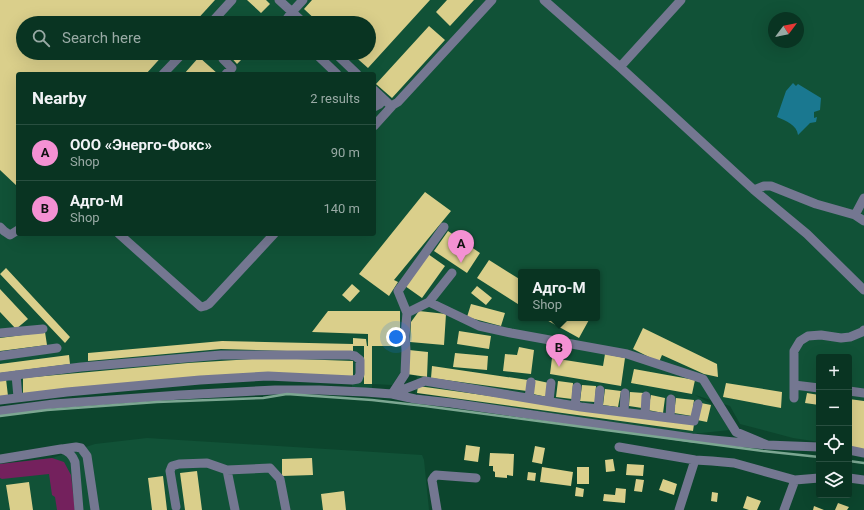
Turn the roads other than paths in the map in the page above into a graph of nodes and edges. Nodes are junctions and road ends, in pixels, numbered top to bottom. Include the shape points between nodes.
1 (232, 0) edge
2 (279, 0) edge
3 (304, 0) edge
4 (492, 0) edge
5 (544, 0) edge
6 (681, 0) edge
7 (292, 12) junction
8 (217, 16) edge
9 (289, 16) edge
10 (296, 16) edge
11 (176, 60) edge
12 (224, 60) edge
13 (322, 60) edge
14 (342, 60) edge
15 (620, 67) junction
16 (165, 72) edge
17 (228, 72) edge
18 (335, 72) edge
19 (355, 72) edge
20 (377, 93) edge
21 (376, 105) edge
22 (393, 106) junction
23 (376, 124) edge
24 (754, 190) junction
25 (864, 198) edge
26 (855, 215) junction
27 (864, 221) edge
28 (0, 227) edge
29 (444, 227) dead end
30 (16, 231) edge
31 (121, 236) edge
32 (272, 236) edge
33 (452, 273) dead end
34 (864, 290) edge
35 (429, 302) junction
36 (407, 313) junction
37 (43, 329) dead end
38 (864, 330) edge
39 (0, 333) edge
40 (57, 348) dead end
41 (0, 356) edge
42 (16, 375) junction
43 (0, 377) edge
44 (531, 382) dead end
45 (551, 383) dead end
46 (794, 384) junction
47 (577, 387) dead end
48 (816, 388) edge
49 (600, 390) dead end
50 (852, 391) edge
51 (625, 393) dead end
52 (864, 393) edge
53 (392, 394) junction
54 (646, 396) dead end
55 (18, 397) junction
56 (529, 398) junction
57 (794, 398) dead end
58 (671, 399) dead end
59 (0, 400) edge
60 (549, 401) junction
61 (698, 404) dead end
62 (575, 406) junction
63 (598, 409) junction
64 (0, 411) edge
65 (624, 412) junction
66 (645, 415) junction
67 (670, 418) junction
68 (766, 445) junction
69 (619, 447) dead end
70 (816, 447) edge
71 (61, 449) junction
72 (852, 451) edge
73 (864, 453) edge
74 (0, 459) edge
75 (695, 460) junction
76 (227, 470) junction
77 (476, 478) dead end
78 (816, 478) edge
79 (852, 478) edge
80 (795, 480) junction
81 (864, 480) edge
82 (176, 507) dead end
83 (79, 510) edge
84 (95, 510) edge
85 (235, 510) edge
86 (286, 510) edge
87 (437, 510) edge
88 (679, 510) edge
89 (784, 510) edge

1 - 8 street
2 - 7 street
3 - 7 street
4 - 22 street
5 - 15 street
6 - 15 street
7 - 9 street
7 - 10 street
11 - 16 street
12 - 17 street via 232,68
13 - 18 street
14 - 19 street
15 - 24 street
20 - 21 street via 380,104
20 - 22 street
22 - 23 street
24 - 26 street via 771,186 816,204
24 - 34 street via 807,234
25 - 26 street
26 - 27 street
28 - 30 street via 10,235
29 - 36 street via 398,291
31 - 32 street via 201,307 209,304
33 - 35 street
35 - 36 street
35 - 68 street via 479,326 627,354 703,379 736,432
36 - 53 street via 405,374
37 - 39 street
38 - 46 street via 840,338 821,335 808,336 800,341 794,351
40 - 41 street
42 - 43 street
42 - 55 street
42 - 55 street via 221,355 350,355 360,360 358,379 352,380 268,376
44 - 56 street
45 - 60 street
46 - 48 street
46 - 57 street
47 - 62 street
49 - 63 street
50 - 52 street
51 - 65 street
53 - 56 street via 424,381
53 - 64 street via 275,390 54,404
53 - 68 street via 692,438
54 - 66 street
55 - 59 street
56 - 60 street
58 - 67 street
60 - 62 street
61 - 67 street via 694,421
62 - 63 street
63 - 65 street
65 - 66 street
66 - 67 street
68 - 70 street
69 - 75 street
71 - 74 street
71 - 83 street via 70,453 75,462
71 - 84 street via 81,448 87,456
72 - 73 street
75 - 80 street via 734,463
75 - 88 street
76 - 82 street via 207,463 172,466 170,471
76 - 85 street
76 - 86 street via 270,468 280,479
77 - 87 street via 436,475 432,480
78 - 80 street
79 - 81 street
80 - 89 street

